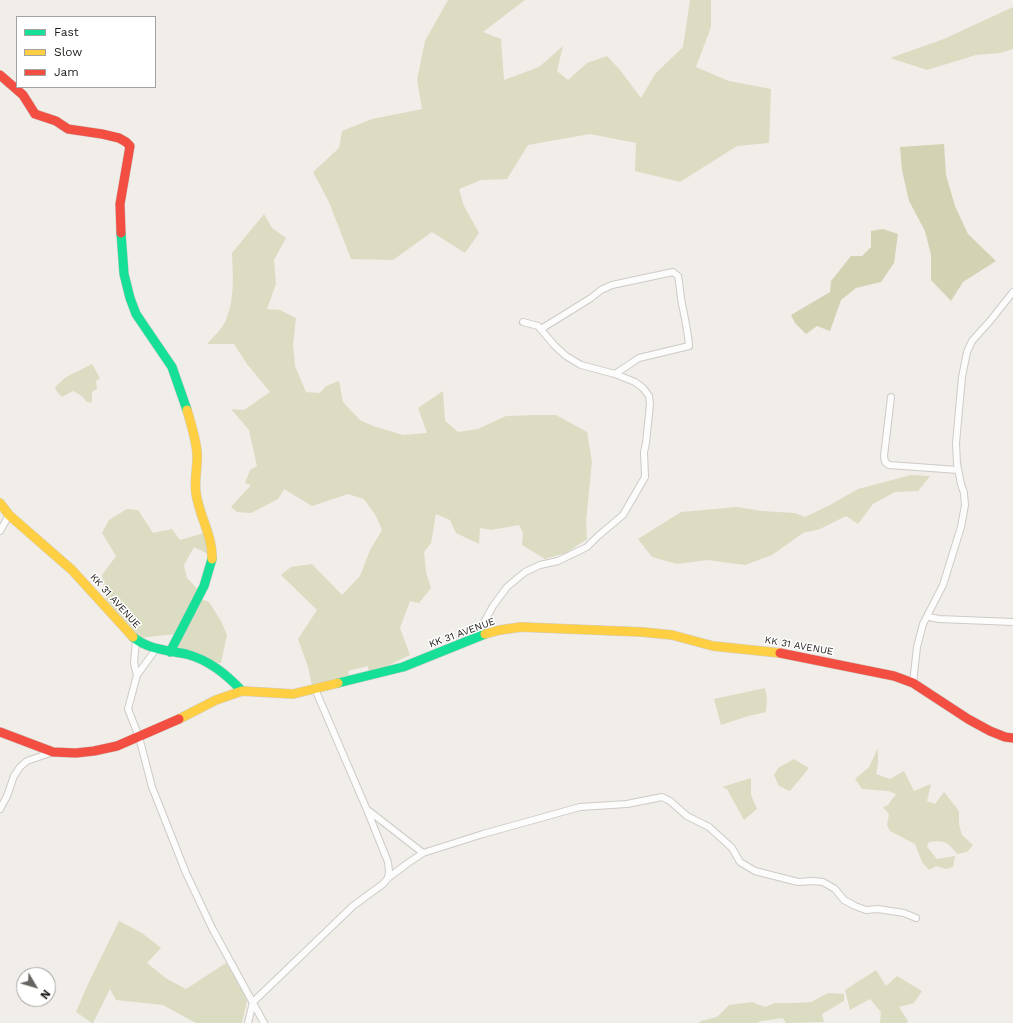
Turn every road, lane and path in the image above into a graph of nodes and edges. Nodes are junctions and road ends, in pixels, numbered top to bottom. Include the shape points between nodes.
1 (0, 75) edge
2 (1013, 292) edge
3 (523, 322) dead end
4 (541, 329) junction
5 (615, 374) junction
6 (891, 397) dead end
7 (958, 470) junction
8 (0, 503) edge
9 (9, 515) junction
10 (0, 530) edge
11 (929, 617) dead end
12 (1013, 622) edge
13 (476, 637) junction
14 (136, 640) junction
15 (156, 649) junction
16 (170, 652) junction
17 (137, 675) junction
18 (913, 683) junction
19 (315, 689) junction
20 (242, 691) junction
21 (0, 732) edge
22 (139, 737) junction
23 (1013, 738) edge
24 (53, 752) junction
25 (0, 809) edge
26 (367, 810) junction
27 (423, 853) junction
28 (388, 878) junction
29 (916, 918) dead end
30 (253, 1002) junction
31 (248, 1023) edge
32 (264, 1023) edge

1 - 16 main road via 26,98 36,114 57,121 67,129 107,135 130,146 120,204 124,274 136,314 172,367 191,423 197,453 196,495 212,552 204,586
2 - 7 street via 972,341 967,352 956,430
3 - 4 street
4 - 5 street via 566,356 581,365
4 - 5 street via 612,285 673,272 678,276 689,346 639,358
5 - 13 street via 635,382 649,396 644,452 645,477 623,514 587,547 558,561 525,572 508,587 493,606
6 - 7 street via 885,462 889,465
7 - 18 street via 965,505 961,528 943,585 923,624 917,646
8 - 9 main road, KK 31 AVENUE
9 - 10 street
9 - 14 main road, KK 31 AVENUE via 72,570
11 - 12 street via 939,620
13 - 18 main road, KK 31 AVENUE via 521,626 672,635 713,646 777,652 894,676
13 - 19 main road, KK 31 AVENUE via 403,667
14 - 15 main road, KK 31 AVENUE
14 - 17 street via 134,663
15 - 16 main road, KK 31 AVENUE
15 - 17 street
16 - 20 main road, KK 31 AVENUE via 187,654 216,666
17 - 22 street via 128,709
18 - 23 main road, KK 31 AVENUE via 990,731
19 - 20 main road, KK 31 AVENUE via 293,694
19 - 26 street
20 - 22 main road via 216,700
21 - 24 main road
22 - 24 main road via 117,746 94,751
22 - 30 street via 152,787 186,873 212,928
24 - 25 street via 27,761 20,767
26 - 27 street
26 - 28 street via 388,862
27 - 28 street
27 - 29 street via 580,807 627,804 662,797 687,816 709,827 732,848 740,862 755,871 798,882 823,882 855,906 866,910 878,908
28 - 30 street via 353,906
30 - 31 street
30 - 32 street

